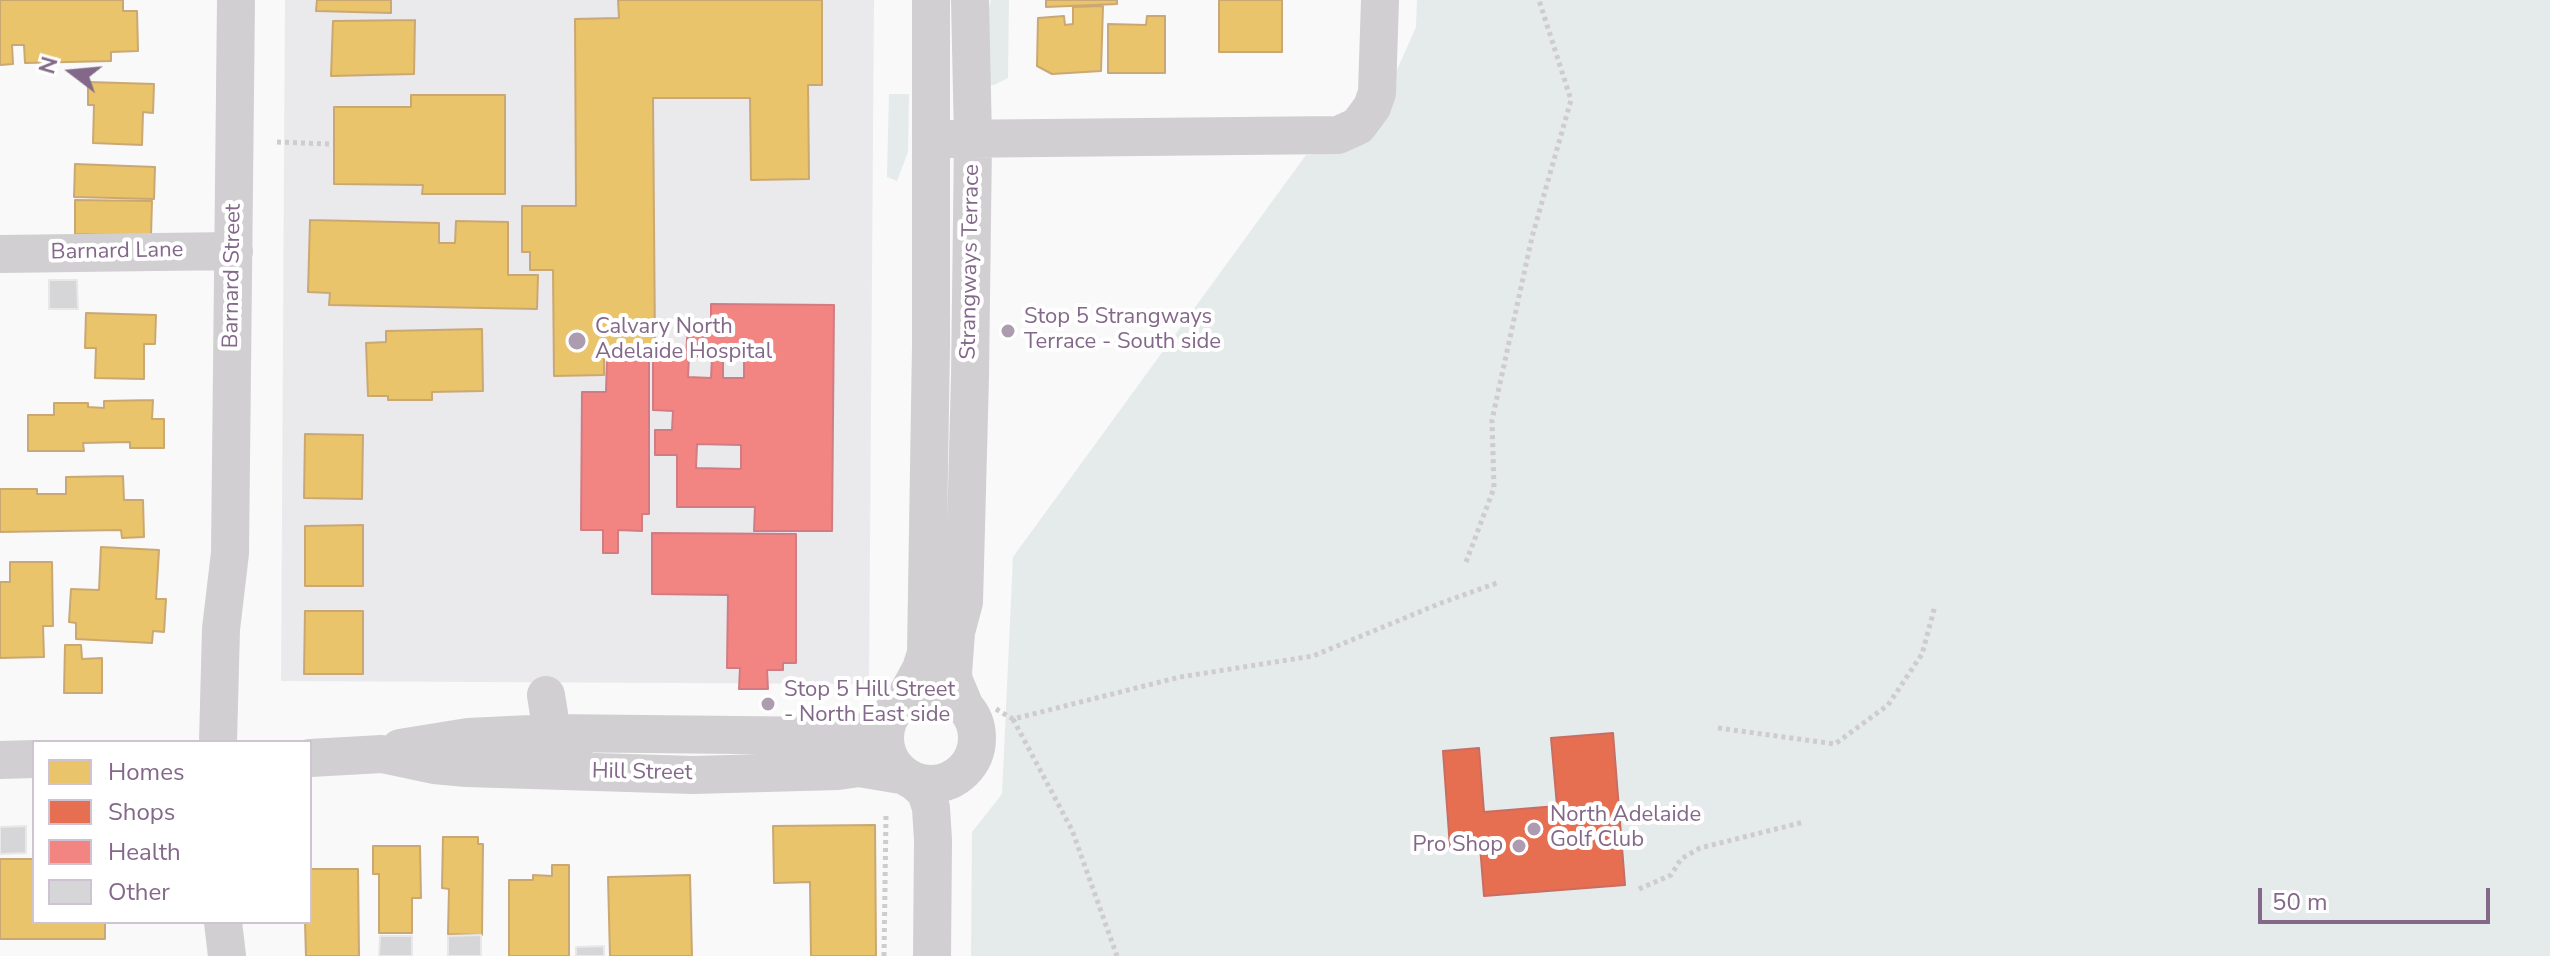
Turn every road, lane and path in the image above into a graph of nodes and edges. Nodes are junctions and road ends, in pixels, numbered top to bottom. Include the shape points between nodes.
1 (236, 0) edge
2 (931, 0) edge
3 (970, 0) edge
4 (1380, 0) edge
5 (1539, 0) edge
6 (932, 139) junction
7 (973, 140) junction
8 (277, 142) dead end
9 (329, 144) dead end
10 (234, 251) junction
11 (0, 254) edge
12 (970, 344) junction
13 (931, 346) junction
14 (928, 533) junction
15 (965, 533) junction
16 (230, 553) junction
17 (1466, 562) dead end
18 (1497, 583) dead end
19 (1935, 606) dead end
20 (546, 695) dead end
21 (898, 706) junction
22 (978, 706) junction
23 (1013, 719) junction
24 (1718, 728) dead end
25 (552, 733) junction
26 (218, 740) edge
27 (239, 740) edge
28 (382, 754) junction
29 (750, 755) junction
30 (312, 758) edge
31 (32, 759) edge
32 (0, 760) edge
33 (693, 775) junction
34 (909, 779) junction
35 (954, 779) junction
36 (886, 815) dead end
37 (1804, 822) dead end
38 (933, 840) junction
39 (1639, 889) dead end
40 (884, 956) edge
41 (932, 956) edge
42 (1117, 956) edge

1 - 10 street, Barnard Street
2 - 6 street, Strangways Terrace
3 - 7 street
4 - 7 street, Strangways Terrace via 1377,93 1358,126 1338,135
5 - 17 path via 1571,100 1532,237 1492,420 1494,488
6 - 7 street
6 - 13 street, Strangways Terrace
7 - 12 street, Strangways Terrace
8 - 9 path
10 - 11 street, Barnard Lane
10 - 16 street, Barnard Street
12 - 13 street
12 - 15 street, Strangways Terrace
13 - 14 street, Strangways Terrace
14 - 15 street
14 - 21 street, Strangways Terrace via 926,653
15 - 22 street, Strangways Terrace via 964,602 953,674
16 - 26 street, Barnard Street via 221,629
16 - 27 street, Barnard Street via 241,631
18 - 23 path via 1313,656 1180,677
19 - 24 path via 1922,654 1888,705 1835,744
20 - 25 street
21 - 22 street via 930,691
21 - 29 street, Hill Street via 877,727
21 - 34 street via 884,739 892,764
22 - 23 path
22 - 35 street via 977,746 968,767
23 - 42 path via 1072,830
25 - 28 street, Hill Street via 468,737
25 - 29 street, Hill Street
25 - 33 street via 587,755 663,756
28 - 30 street, Hill Street
28 - 33 street, Hill Street via 467,768
29 - 33 street, Hill Street
29 - 34 street, Hill Street
31 - 32 street
34 - 35 street via 942,784
34 - 38 street via 926,792
35 - 38 street via 939,808
36 - 40 path
37 - 39 path via 1700,848 1681,859 1671,875
38 - 41 street

